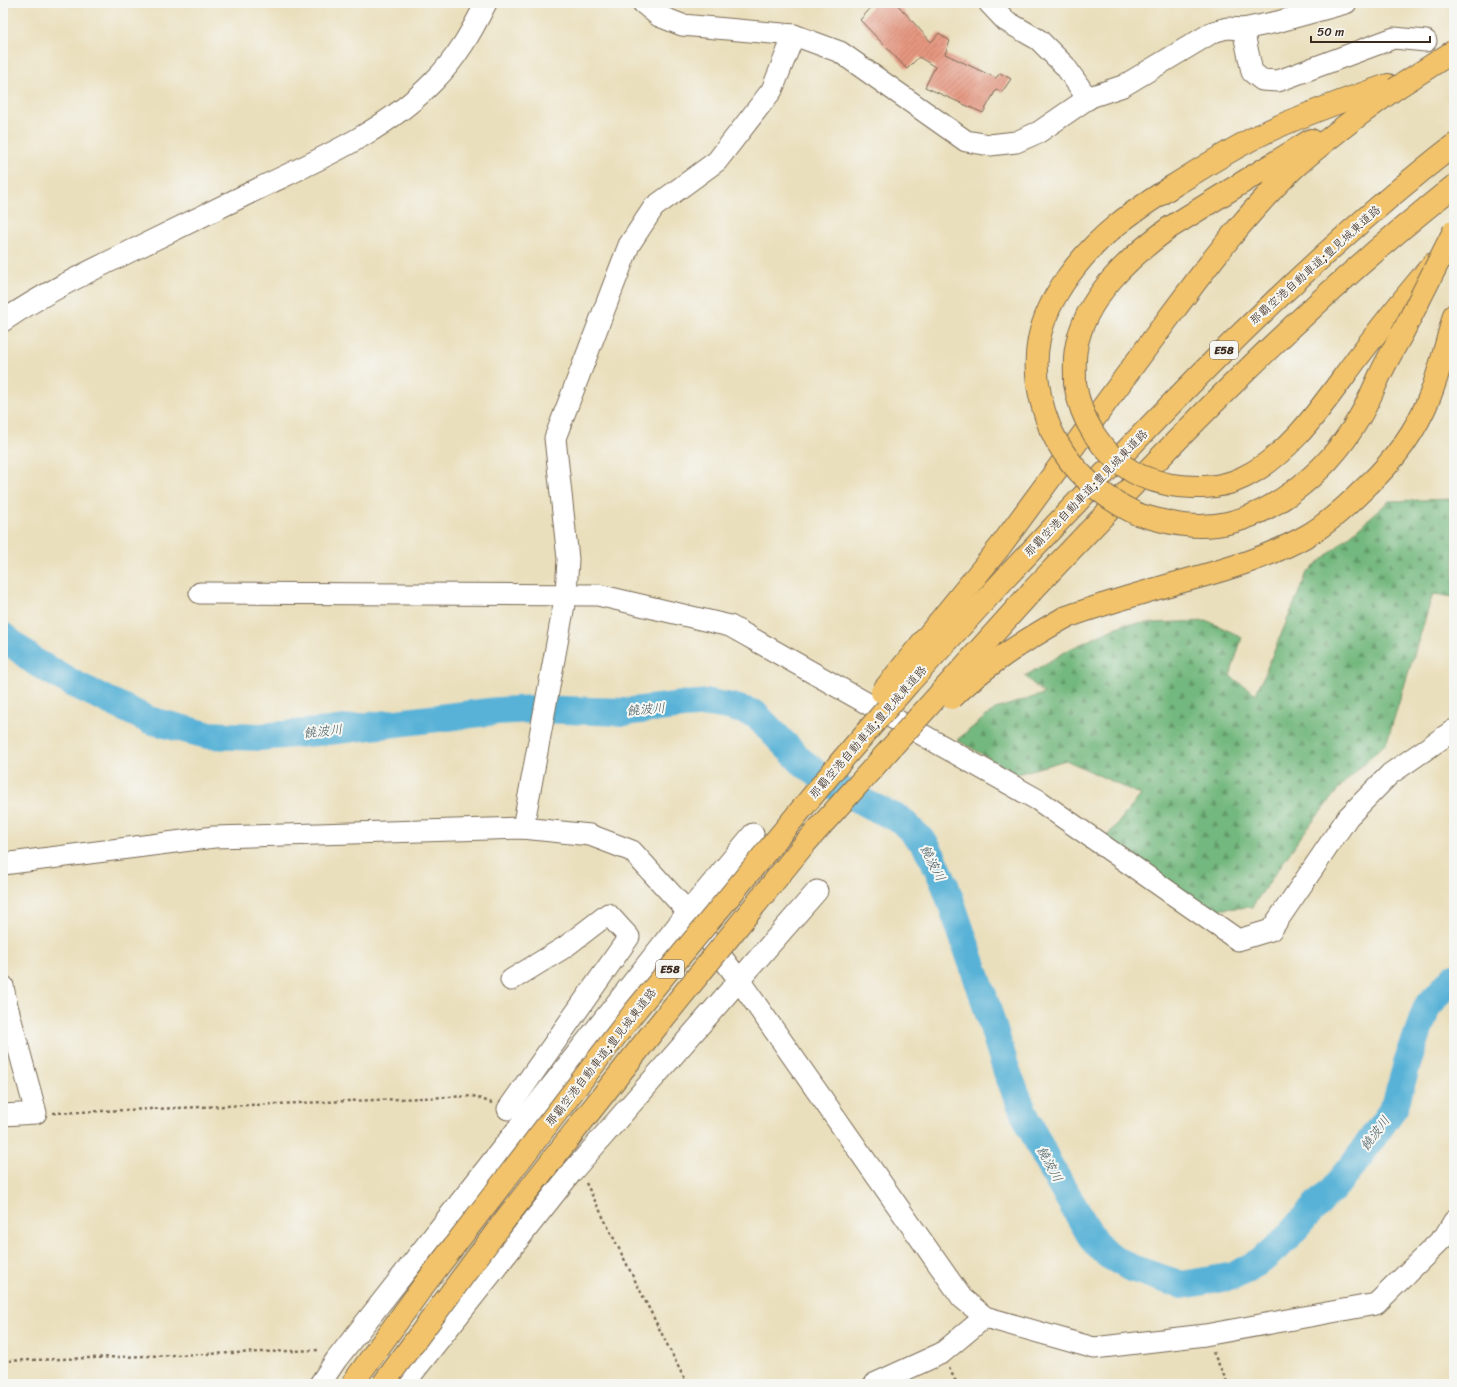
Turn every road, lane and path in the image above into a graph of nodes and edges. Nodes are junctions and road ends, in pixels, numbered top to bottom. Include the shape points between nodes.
1 (486, 3) edge
2 (643, 3) edge
3 (989, 3) edge
4 (1346, 3) edge
5 (1243, 29) junction
6 (794, 35) junction
7 (1426, 41) dead end
8 (1454, 51) edge
9 (1454, 63) edge
10 (1395, 88) junction
11 (1088, 99) junction
12 (1454, 145) edge
13 (1454, 186) edge
14 (1454, 231) edge
15 (1454, 239) edge
16 (1454, 315) edge
17 (3, 321) edge
18 (200, 592) dead end
19 (566, 594) junction
20 (1454, 730) edge
21 (523, 828) junction
22 (753, 834) dead end
23 (3, 864) edge
24 (817, 891) dead end
25 (720, 908) junction
26 (688, 912) junction
27 (510, 980) dead end
28 (739, 980) junction
29 (3, 986) edge
30 (655, 1029) junction
31 (508, 1109) joint
32 (36, 1113) junction
33 (3, 1115) edge
34 (518, 1128) junction
35 (571, 1173) junction
36 (1454, 1221) edge
37 (985, 1317) junction
38 (1205, 1335) junction
39 (340, 1355) junction
40 (3, 1361) edge
41 (320, 1384) edge
42 (352, 1384) edge
43 (356, 1384) edge
44 (383, 1384) edge
45 (404, 1384) edge
46 (687, 1384) edge
47 (874, 1384) edge
48 (1228, 1384) edge

1 - 17 street via 457,54 434,81 380,125 300,169 71,280
2 - 6 street via 659,16 682,25
3 - 11 street via 1006,21 1039,40 1065,66
4 - 5 street
5 - 7 street via 1252,72 1262,80 1278,81 1394,38
5 - 11 street via 1227,28 1213,32 1123,86
6 - 11 street via 840,52 966,141 990,145 1016,142 1039,132
6 - 19 street via 772,90 717,161 654,207 629,245 555,438 568,559
8 - 10 highway, bridge
9 - 14 highway, bridge via 1366,92 1262,134 1220,156 1143,205 1093,246 1072,270 1046,316 1039,340 1037,362 1041,402 1062,451 1084,479 1108,498 1137,514 1172,524 1212,526 1243,519 1266,509 1313,475 1347,437
10 - 15 highway, bridge via 1169,228 1126,263 1091,308 1076,348 1074,366 1082,414 1102,446 1114,458 1133,472 1152,481 1194,488 1229,483 1242,478 1284,450 1300,432 1386,319
10 - 25 highway, bridge via 1343,126 1295,168 1232,236 1195,282 999,548 864,715
12 - 25 highway, 那覇空港自動車道;豊見城東道路 / E58, bridge via 1335,245 1244,330 1143,433 909,683
13 - 30 highway, 那覇空港自動車道;豊見城東道路 / E58, bridge via 1357,268 1266,351 1162,454 1032,591 802,847
16 - 30 highway, bridge via 1430,397 1416,424 1400,450 1360,494 1311,533 1279,550 1242,565 1104,603 1064,618 1022,642 970,680 935,715 735,946
18 - 19 street
19 - 20 street via 598,595 730,626 1038,800 1238,940 1271,930 1348,817 1390,774
19 - 21 street
21 - 23 street via 214,837
21 - 26 street via 590,835 632,851
22 - 26 street
24 - 28 street
25 - 42 highway, 那覇空港自動車道;豊見城東道路 / E58, bridge via 635,1011 424,1285
26 - 28 street
26 - 34 street
27 - 31 street via 565,947 608,914 629,937
28 - 35 street
28 - 37 street via 962,1298
29 - 32 street
30 - 44 highway, 那覇空港自動車道;豊見城東道路 / E58, bridge via 507,1217
31 - 32 path via 473,1096
32 - 33 street
34 - 35 street
34 - 39 street
35 - 45 street
35 - 46 path via 585,1181
36 - 38 street via 1444,1236 1376,1304
37 - 38 street via 1094,1348
37 - 47 street via 942,1353
38 - 48 path
39 - 40 path
39 - 41 street
39 - 43 street

